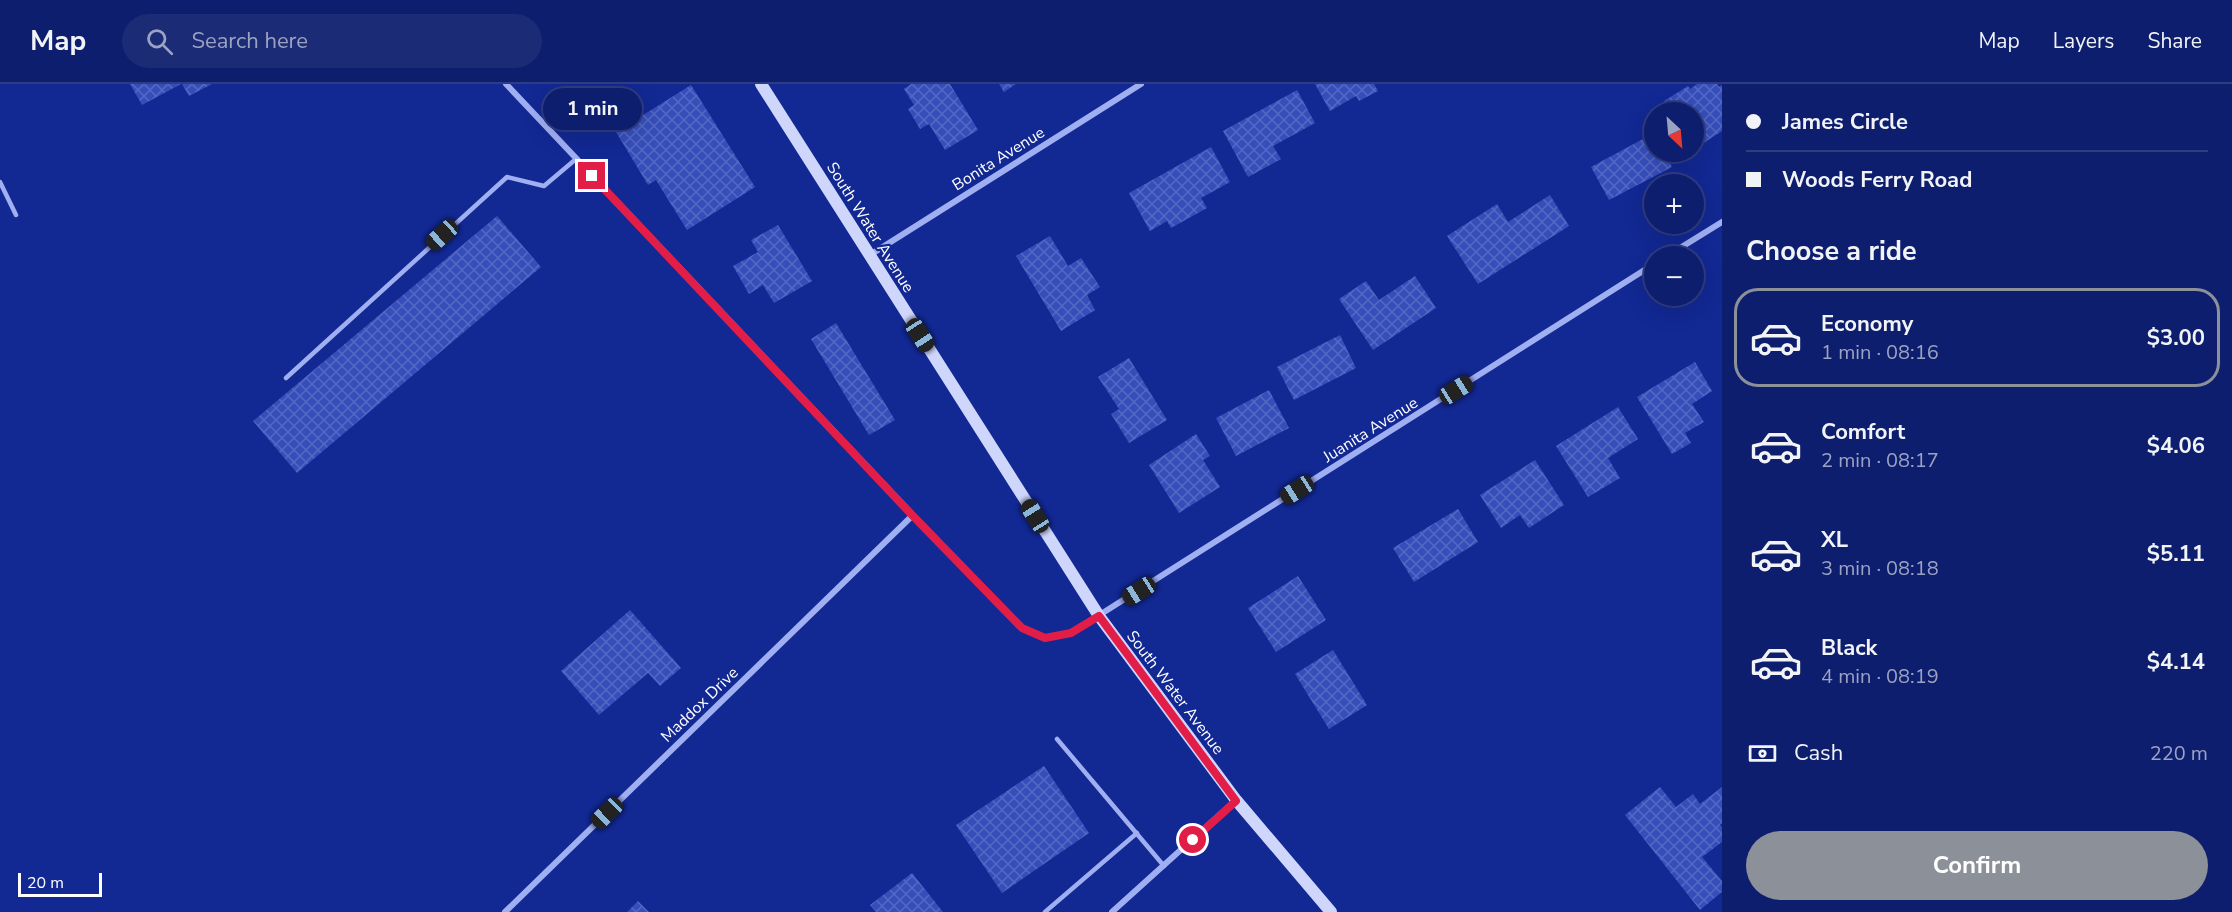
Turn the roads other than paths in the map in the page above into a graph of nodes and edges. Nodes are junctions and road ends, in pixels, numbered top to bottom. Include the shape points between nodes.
1 (506, 84) edge
2 (761, 84) edge
3 (1141, 84) edge
4 (576, 159) junction
5 (0, 182) edge
6 (16, 215) dead end
7 (1722, 222) edge
8 (1683, 246) edge
9 (869, 255) junction
10 (1644, 270) edge
11 (286, 378) dead end
12 (912, 515) junction
13 (1099, 616) junction
14 (1057, 739) dead end
15 (1236, 801) junction
16 (1137, 833) junction
17 (1164, 866) junction
18 (505, 912) edge
19 (1045, 912) edge
20 (1112, 912) edge
21 (1331, 912) edge

1 - 4 street, Juanita Avenue
2 - 9 main road, South Water Avenue
3 - 9 street, Bonita Avenue
4 - 11 lane via 543,186 507,177
4 - 12 street, Juanita Avenue
5 - 6 lane
7 - 8 street
9 - 13 main road, South Water Avenue
10 - 13 street, Juanita Avenue
12 - 13 street, Juanita Avenue via 1022,628 1045,638 1071,633
12 - 18 street, Maddox Drive
13 - 15 main road, South Water Avenue
14 - 16 lane
15 - 17 street
15 - 21 main road, South Water Avenue
16 - 17 lane
16 - 19 lane
17 - 20 street

